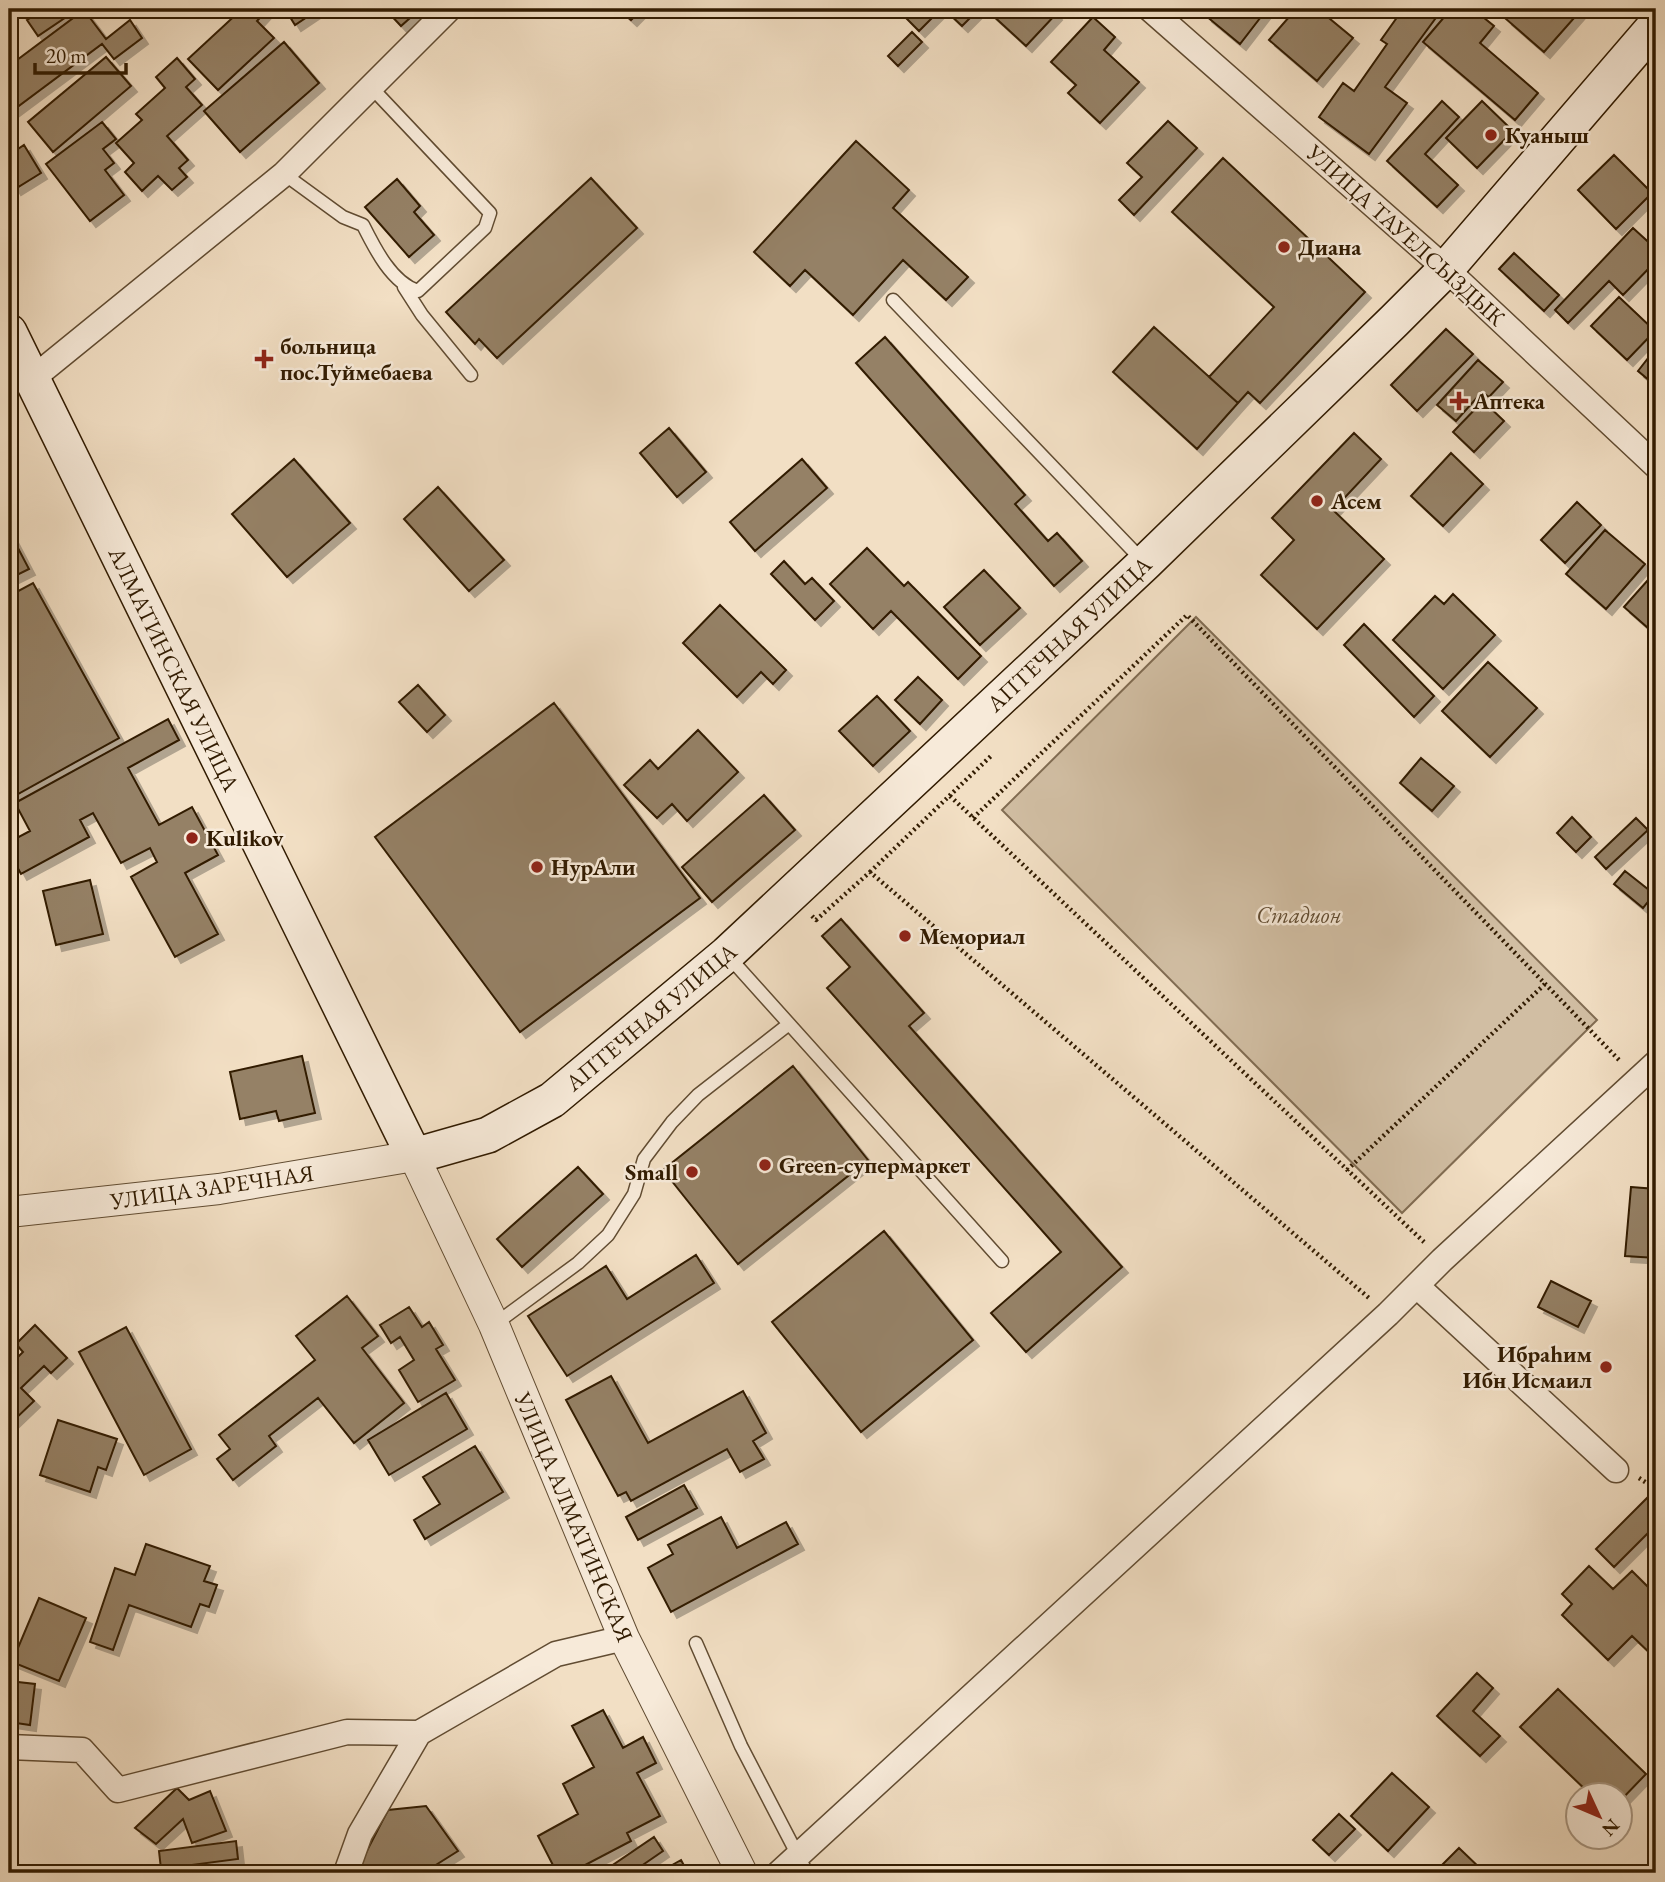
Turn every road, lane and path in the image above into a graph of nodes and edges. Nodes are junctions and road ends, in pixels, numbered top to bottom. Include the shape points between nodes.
1 (449, 9) edge
2 (1150, 9) edge
3 (1656, 25) edge
4 (371, 87) junction
5 (284, 174) junction
6 (1446, 269) junction
7 (404, 287) junction
8 (893, 300) dead end
9 (9, 331) edge
10 (471, 376) dead end
11 (32, 379) junction
12 (1656, 466) edge
13 (1145, 563) junction
14 (950, 796) dead end
15 (973, 818) junction
16 (791, 894) junction
17 (727, 954) junction
18 (1545, 984) junction
19 (789, 1024) junction
20 (1656, 1063) edge
21 (1637, 1079) junction
22 (414, 1156) junction
23 (1347, 1170) junction
24 (9, 1212) edge
25 (1442, 1259) junction
26 (1002, 1261) dead end
27 (1417, 1286) junction
28 (1388, 1314) junction
29 (494, 1325) junction
30 (1616, 1470) dead end
31 (624, 1638) junction
32 (696, 1643) dead end
33 (419, 1733) junction
34 (9, 1747) edge
35 (803, 1864) edge
36 (346, 1873) edge
37 (743, 1873) edge
38 (779, 1873) edge

1 - 4 street
2 - 6 street, УЛИЦА ТАУЕЛСЫЗДЫК
3 - 6 main road, АПТЕЧНАЯ УЛИЦА
4 - 5 street
4 - 7 lane via 490,213 485,228 418,291
5 - 7 lane via 343,217 363,225
5 - 11 street
6 - 12 street, УЛИЦА ТАУЕЛСЫЗДЫК
6 - 13 main road, АПТЕЧНАЯ УЛИЦА
7 - 10 lane
8 - 13 lane
9 - 11 main road, АЛМАТИНСКАЯ УЛИЦА
11 - 22 main road, АЛМАТИНСКАЯ УЛИЦА
13 - 16 main road, АПТЕЧНАЯ УЛИЦА
14 - 15 path
15 - 18 path via 1186,615
15 - 23 path
16 - 17 main road, АПТЕЧНАЯ УЛИЦА
16 - 28 path via 816,920 870,872
17 - 19 lane
17 - 22 main road, АПТЕЧНАЯ УЛИЦА via 552,1100 488,1135
18 - 21 path
18 - 23 path
19 - 26 lane
19 - 29 lane via 698,1095 672,1122 644,1159 634,1194 608,1236
20 - 21 street
21 - 25 street
22 - 24 street, УЛИЦА ЗАРЕЧНАЯ via 219,1189
22 - 29 street, УЛИЦА АЛМАТИНСКАЯ
23 - 25 path
25 - 27 street
27 - 28 street
27 - 30 street
28 - 35 street
29 - 31 street, УЛИЦА АЛМАТИНСКАЯ
31 - 33 street via 556,1654
31 - 37 street, УЛИЦА АЛМАТИНСКАЯ
32 - 35 lane via 741,1746
33 - 34 street via 347,1732 118,1790 82,1750
33 - 36 street via 360,1834
35 - 38 street

